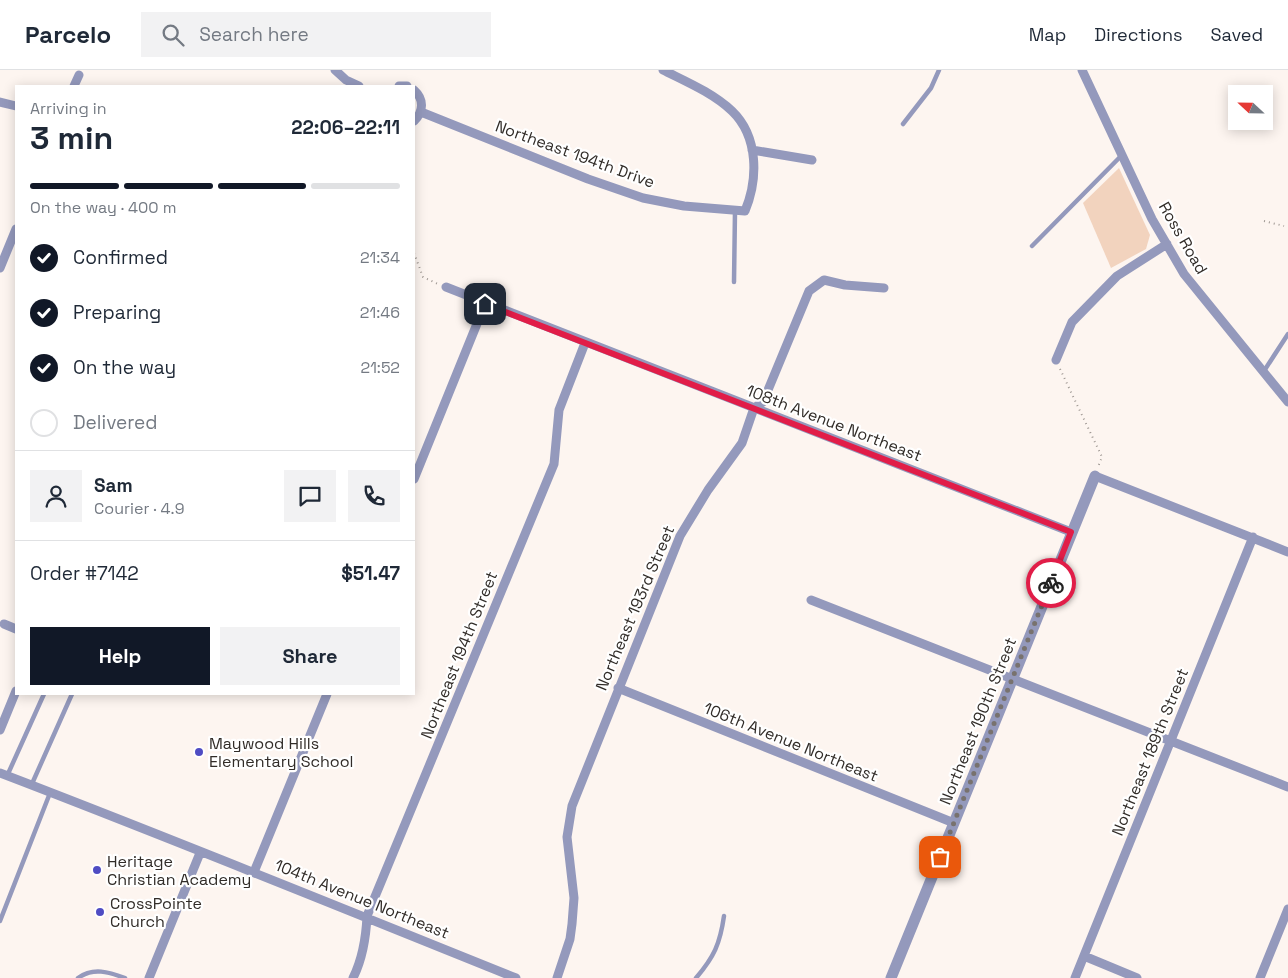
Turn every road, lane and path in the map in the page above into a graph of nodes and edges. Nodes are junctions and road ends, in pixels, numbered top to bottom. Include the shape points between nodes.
1 (335, 70) edge
2 (664, 70) edge
3 (940, 70) edge
4 (1082, 70) edge
5 (79, 75) dead end
6 (74, 85) edge
7 (357, 85) edge
8 (415, 91) edge
9 (0, 102) edge
10 (15, 106) edge
11 (421, 112) junction
12 (415, 120) edge
13 (903, 124) dead end
14 (752, 150) junction
15 (1122, 155) junction
16 (812, 160) dead end
17 (735, 210) junction
18 (1264, 221) dead end
19 (1284, 226) dead end
20 (15, 231) edge
21 (1167, 244) junction
22 (1032, 246) dead end
23 (415, 255) edge
24 (0, 268) edge
25 (734, 282) dead end
26 (446, 287) joint
27 (884, 288) dead end
28 (485, 304) junction
29 (1288, 334) edge
30 (585, 342) junction
31 (1056, 360) joint
32 (1264, 371) junction
33 (1288, 402) edge
34 (754, 408) junction
35 (1095, 476) junction
36 (415, 477) edge
37 (1071, 532) junction
38 (1253, 537) junction
39 (1288, 552) edge
40 (811, 600) dead end
41 (4, 624) dead end
42 (15, 629) edge
43 (1012, 679) junction
44 (618, 688) junction
45 (15, 693) edge
46 (44, 695) edge
47 (72, 695) edge
48 (327, 695) edge
49 (0, 730) edge
50 (1171, 740) junction
51 (4, 774) edge
52 (31, 786) junction
53 (1288, 787) edge
54 (50, 794) junction
55 (954, 823) junction
56 (200, 853) junction
57 (254, 872) junction
58 (1288, 909) edge
59 (367, 916) junction
60 (724, 916) dead end
61 (0, 921) edge
62 (1084, 956) junction
63 (113, 976) edge
64 (78, 978) edge
65 (125, 978) edge
66 (149, 978) edge
67 (353, 978) edge
68 (516, 978) edge
69 (557, 978) edge
70 (696, 978) edge
71 (891, 978) edge
72 (1075, 978) edge
73 (1137, 978) edge
74 (1260, 978) edge

1 - 7 street
2 - 14 street via 733,112 748,133
3 - 13 lane via 931,88
4 - 15 street, Ross Road
5 - 6 street
8 - 11 street via 422,101
9 - 10 street
11 - 12 street
11 - 17 street, Northeast 194th Drive via 643,198 684,206
14 - 16 street
14 - 17 street via 755,163 752,195 745,211
15 - 21 street, Ross Road
15 - 22 lane
17 - 25 lane
18 - 19 path
20 - 24 street
21 - 31 street via 1116,276 1072,322
21 - 32 street, Ross Road via 1188,280
23 - 26 path via 424,277
26 - 28 street, 108th Avenue Northeast
27 - 34 street, Northeast 193rd Street via 824,280 809,291 763,402
28 - 30 street, 108th Avenue Northeast
28 - 36 street
29 - 32 lane
30 - 34 street, 108th Avenue Northeast
30 - 59 street, Northeast 194th Street via 558,410 554,464
31 - 35 path via 1102,457
32 - 33 street, Ross Road
34 - 37 street, 108th Avenue Northeast
34 - 44 street, Northeast 193rd Street via 742,443 680,536
35 - 37 street, Northeast 190th Street
35 - 38 street
37 - 43 street, Northeast 190th Street
38 - 39 street
38 - 50 street, Northeast 189th Street
40 - 43 street
41 - 42 street
43 - 50 street
43 - 55 street, Northeast 190th Street
44 - 55 street, 106th Avenue Northeast
44 - 69 street, Northeast 193rd Street via 572,806 567,838 574,898 572,924
45 - 49 street
46 - 51 lane
47 - 52 lane
48 - 57 street
50 - 53 street
50 - 62 street, Northeast 189th Street
51 - 52 street, 104th Avenue Northeast
52 - 54 street, 104th Avenue Northeast
54 - 56 street, 104th Avenue Northeast
54 - 61 lane
55 - 71 street, Northeast 190th Street
56 - 57 street, 104th Avenue Northeast
56 - 66 street
57 - 59 street, 104th Avenue Northeast
58 - 74 street
59 - 67 street, Northeast 194th Street via 360,966
59 - 68 street, 104th Avenue Northeast
60 - 70 lane via 713,958
62 - 72 street, Northeast 189th Street
62 - 73 street
63 - 64 lane via 99,971 88,972
63 - 65 lane

